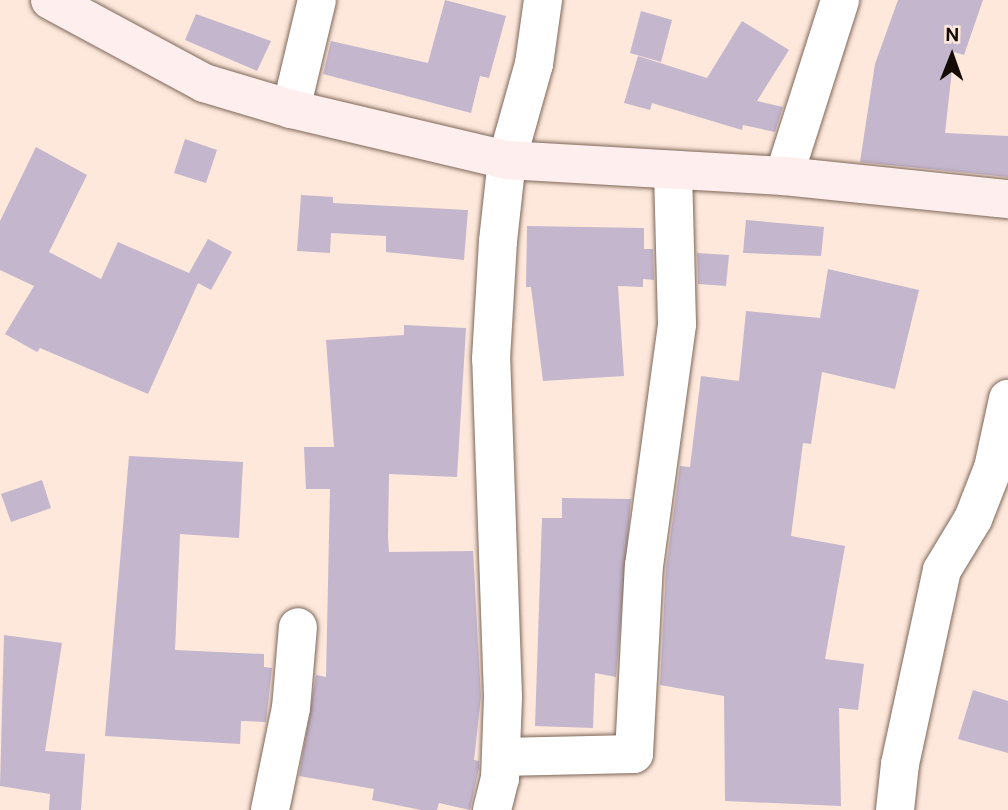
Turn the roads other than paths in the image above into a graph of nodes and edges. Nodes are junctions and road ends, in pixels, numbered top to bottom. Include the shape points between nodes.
1 (50, 0) edge
2 (317, 0) edge
3 (542, 0) edge
4 (840, 0) edge
5 (290, 109) junction
6 (507, 160) junction
7 (673, 170) junction
8 (784, 176) junction
9 (1008, 199) edge
10 (1008, 399) edge
11 (298, 627) dead end
12 (501, 757) junction
13 (270, 810) edge
14 (492, 810) edge
15 (895, 810) edge

1 - 5 street via 204,83
2 - 5 street
3 - 6 street via 534,64
4 - 8 street
5 - 6 street
6 - 7 street
6 - 12 street via 491,359 503,620
7 - 8 street
7 - 12 street via 677,324 644,566 634,754
8 - 9 street
10 - 15 street via 993,468 972,519 942,570 900,764
11 - 13 street via 291,708
12 - 14 street

